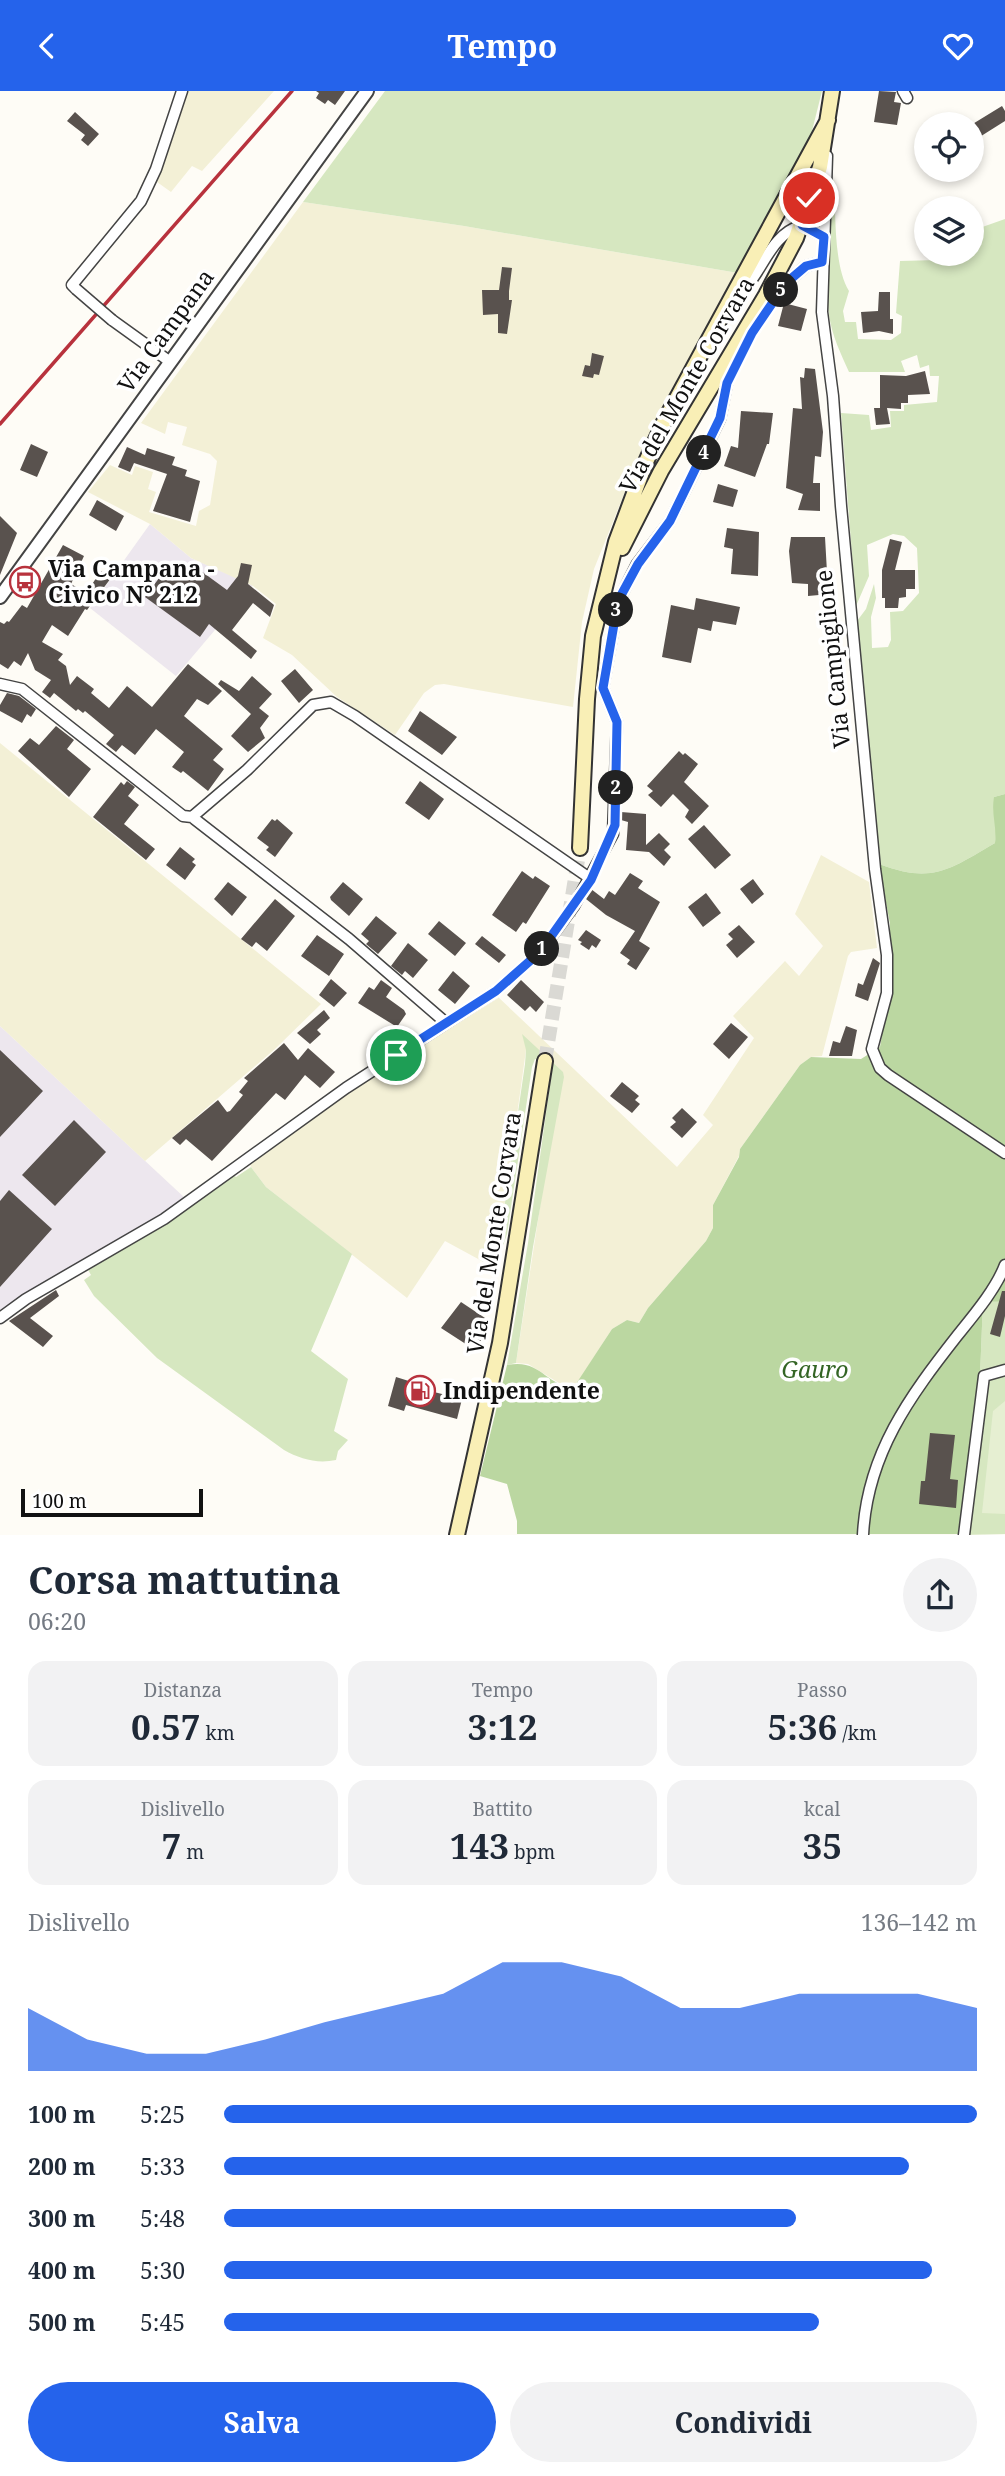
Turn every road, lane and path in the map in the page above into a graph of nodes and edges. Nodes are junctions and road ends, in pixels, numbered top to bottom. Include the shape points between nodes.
1 (181, 91) edge
2 (368, 91) edge
3 (832, 91) edge
4 (828, 120) junction
5 (802, 225) junction
6 (824, 237) junction
7 (822, 262) junction
8 (730, 300) junction
9 (169, 362) junction
10 (611, 568) junction
11 (0, 597) edge
12 (0, 684) edge
13 (192, 817) junction
14 (580, 848) tunnel mouth
15 (591, 880) junction
16 (445, 1022) junction
17 (545, 1061) tunnel mouth
18 (1005, 1153) edge
19 (1005, 1265) edge
20 (0, 1318) edge
21 (1005, 1370) edge
22 (457, 1535) edge
23 (863, 1535) edge
24 (964, 1535) edge

1 - 9 street, bridge via 141,201 74,287
2 - 9 street, Via Campana
3 - 4 main road, Via Campiglione
4 - 5 main road, Via del Monte Corvara via 820,167
4 - 6 street, Via Campiglione
4 - 8 main road, Via del Monte Corvara
5 - 6 street
5 - 8 street, Via del Monte Corvara via 789,229 775,242 748,288
5 - 10 main road, Via del Monte Corvara via 661,471
6 - 7 street, Via Campiglione
7 - 15 street via 806,266 786,283 752,333 727,383 720,418 670,521 618,601 603,688 617,722 615,825
7 - 18 street, Via Campiglione via 822,312 887,955 887,993 872,1049 888,1075
8 - 10 main road, Via del Monte Corvara via 645,464
9 - 11 street, Via Campana
10 - 14 main road, Via del Monte Corvara via 593,636
12 - 13 street via 22,689 183,816
13 - 15 street via 313,705 331,702
13 - 16 street via 349,939
15 - 16 street via 540,952 496,991
16 - 20 street via 164,1219
17 - 22 main road, Via del Monte Corvara via 500,1343
19 - 23 street via 903,1410 879,1455 864,1508
21 - 24 street via 984,1376

